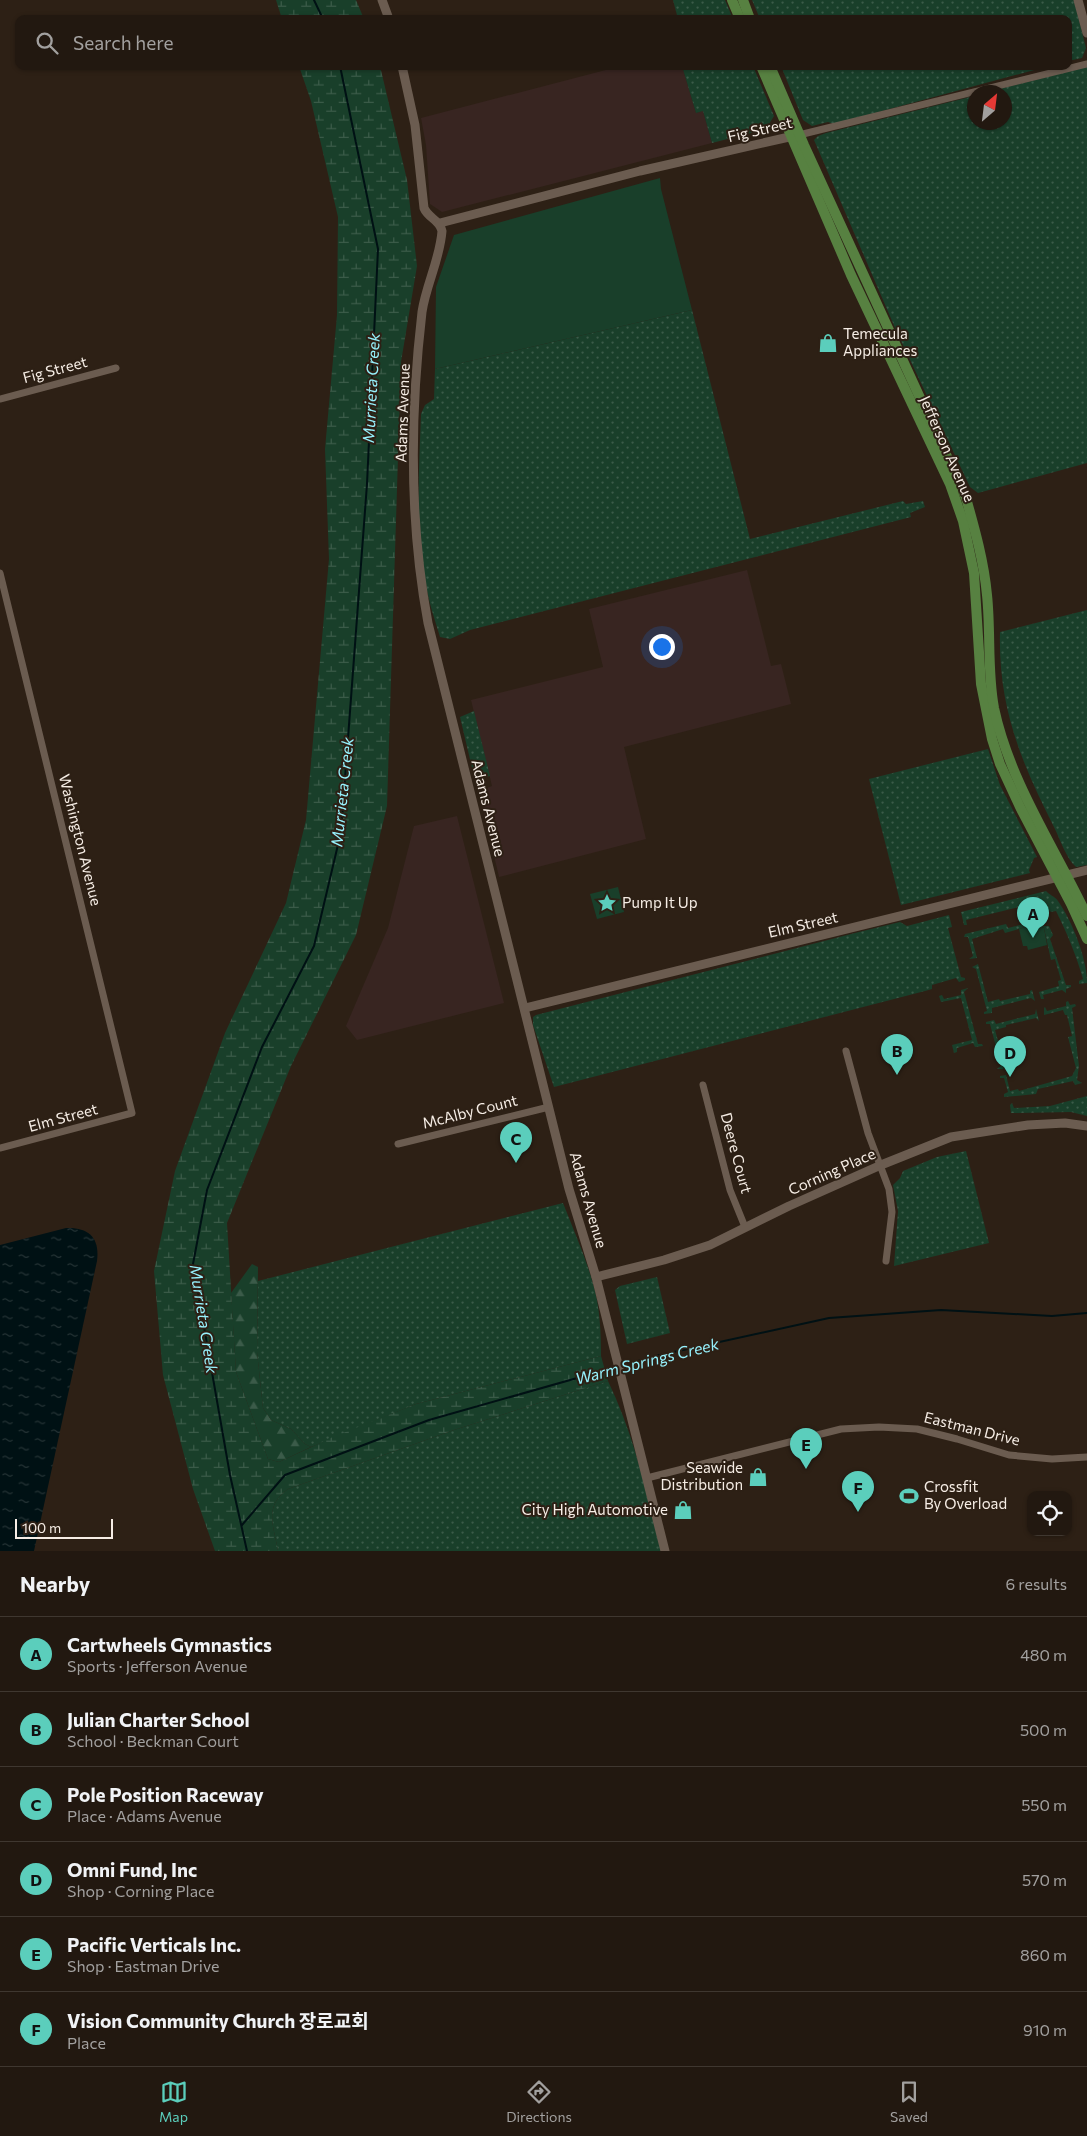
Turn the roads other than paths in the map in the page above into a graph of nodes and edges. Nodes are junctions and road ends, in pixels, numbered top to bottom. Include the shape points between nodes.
1 (382, 0) edge
2 (732, 0) edge
3 (743, 0) edge
4 (1078, 0) edge
5 (388, 15) edge
6 (738, 15) edge
7 (749, 15) edge
8 (1087, 33) edge
9 (1087, 64) edge
10 (1072, 68) edge
11 (403, 70) edge
12 (763, 70) edge
13 (771, 70) edge
14 (1063, 70) edge
15 (796, 136) junction
16 (440, 223) junction
17 (870, 316) junction
18 (903, 361) junction
19 (116, 368) dead end
20 (0, 398) edge
21 (0, 573) edge
22 (980, 684) junction
23 (1000, 731) junction
24 (1087, 870) edge
25 (1068, 874) junction
26 (1056, 877) junction
27 (1087, 916) edge
28 (1087, 939) edge
29 (525, 1008) junction
30 (846, 1051) dead end
31 (703, 1085) dead end
32 (549, 1107) junction
33 (132, 1113) joint
34 (1087, 1126) edge
35 (398, 1144) dead end
36 (0, 1148) edge
37 (881, 1165) junction
38 (745, 1227) junction
39 (886, 1261) dead end
40 (596, 1277) junction
41 (1087, 1457) edge
42 (647, 1478) junction
43 (666, 1551) edge

1 - 5 street
2 - 6 main road
3 - 7 main road
4 - 8 street
9 - 10 street, Fig Street
11 - 16 street via 415,125 424,208
12 - 15 main road, Jefferson Avenue
13 - 15 main road, Jefferson Avenue
14 - 15 street, Fig Street
15 - 16 street, Fig Street via 640,171
15 - 17 main road, Jefferson Avenue
15 - 18 main road, Jefferson Avenue
16 - 29 street, Adams Avenue via 440,244 423,310 420,344 414,460 417,555 428,623
17 - 18 main road via 878,320 886,340
17 - 22 main road, Jefferson Avenue via 950,484 963,521 974,574
18 - 23 main road, Jefferson Avenue via 966,498 977,534 987,596 994,707
19 - 20 street, Fig Street
21 - 33 street, Washington Avenue
22 - 23 main road via 985,685 992,716
22 - 26 main road, Jefferson Avenue via 1000,764
23 - 25 main road, Jefferson Avenue via 1023,790
24 - 25 street, Elm Street
25 - 26 street, Elm Street
25 - 27 main road, Jefferson Avenue
26 - 28 main road, Jefferson Avenue
26 - 29 street, Elm Street
29 - 32 street, Adams Avenue
30 - 37 street via 868,1133
31 - 38 street, Deere Court via 730,1190
32 - 35 street, McAlby Count
32 - 40 street, Adams Avenue via 570,1194
33 - 36 street, Elm Street
34 - 37 street, Corning Place via 1065,1123 1028,1125 951,1137
37 - 38 street, Corning Place
37 - 39 street via 892,1212
38 - 40 street, Corning Place via 710,1245
40 - 42 street, Adams Avenue
41 - 42 street, Eastman Drive via 1052,1459 1009,1455 917,1429 879,1427 841,1429
42 - 43 street, Adams Avenue

